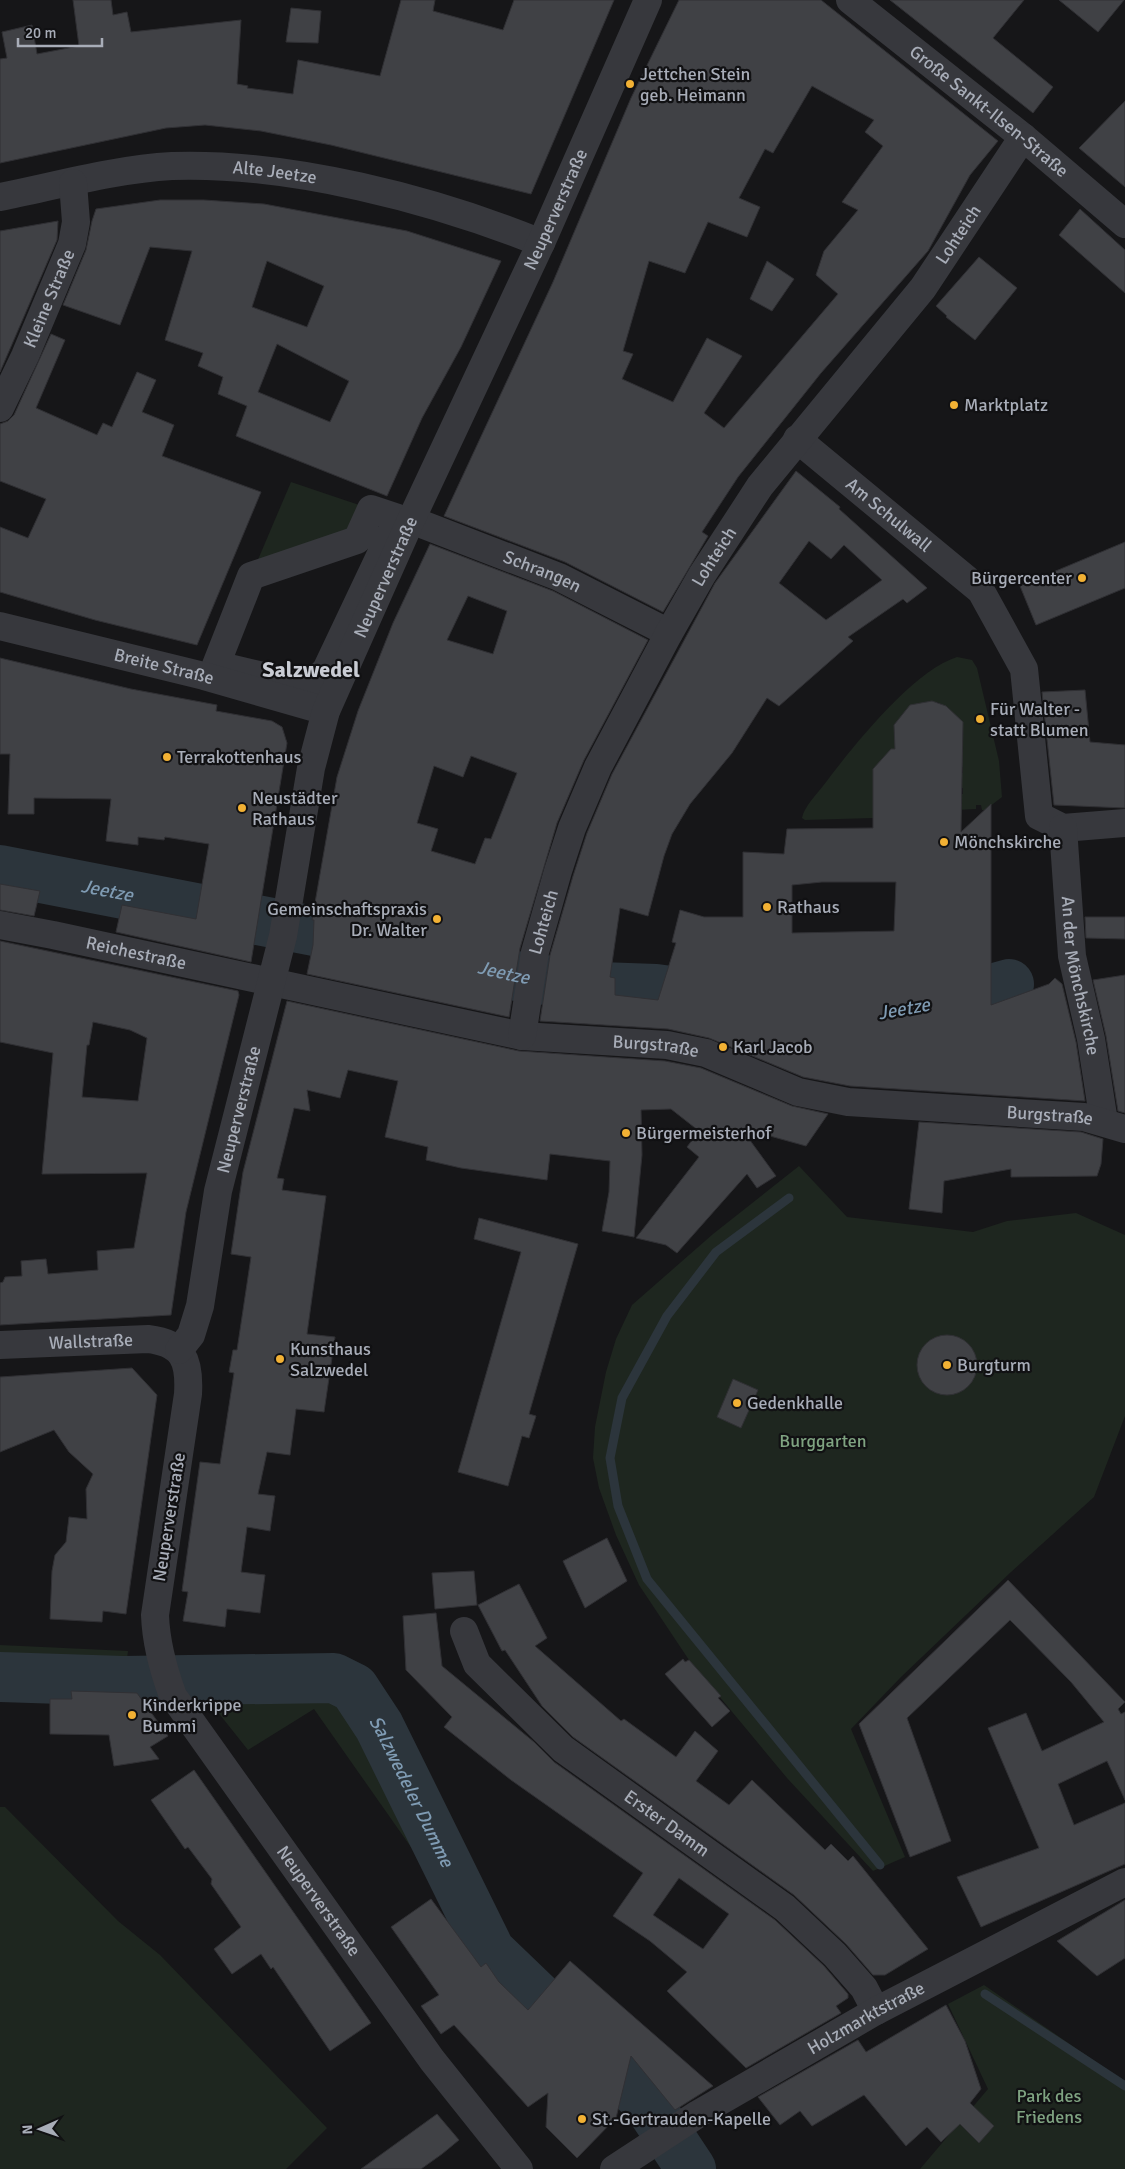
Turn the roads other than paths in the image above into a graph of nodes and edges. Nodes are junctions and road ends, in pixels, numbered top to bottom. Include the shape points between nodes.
1 (648, 0) edge
2 (850, 0) edge
3 (1022, 137) junction
4 (73, 182) junction
5 (0, 197) edge
6 (1125, 224) edge
7 (541, 243) junction
8 (0, 408) edge
9 (797, 439) junction
10 (411, 520) junction
11 (251, 576) joint
12 (0, 626) edge
13 (670, 633) junction
14 (326, 711) junction
15 (1125, 823) edge
16 (1063, 828) junction
17 (0, 925) edge
18 (271, 981) junction
19 (522, 1036) junction
20 (1114, 1126) edge
21 (0, 1346) edge
22 (179, 1350) junction
23 (464, 1631) dead end
24 (1125, 1882) edge
25 (876, 2011) junction
26 (519, 2169) edge
27 (614, 2169) edge

1 - 7 street, Neuperverstraße
2 - 3 street, Große Sankt-Ilsen-Straße
3 - 6 street, Große Sankt-Ilsen-Straße
3 - 9 street, Lohteich via 922,288
4 - 5 street, Alte Jeetze
4 - 7 street, Alte Jeetze via 170,166 238,168 342,184 395,196 486,221
4 - 8 street, Kleine Straße via 76,222 72,244
7 - 10 street, Neuperverstraße
9 - 13 street, Lohteich via 736,522
9 - 16 street, Am Schulwall via 981,590 1024,668 1039,816
10 - 13 street, Schrangen via 559,577
10 - 14 street, Neuperverstraße
11 - 11 street via 357,540 371,509 398,518 341,642 326,670 316,680 302,685 216,665
12 - 14 street, Breite Straße via 204,676
13 - 19 street, Lohteich via 585,796 558,871 530,975
14 - 18 street, Neuperverstraße via 311,768 288,910
15 - 16 street
16 - 20 street, An der Mönchskirche via 1072,956
17 - 18 street, Reichestraße
18 - 19 street, Burgstraße
18 - 22 street, Neuperverstraße via 222,1174 200,1306 191,1335
19 - 20 street, Burgstraße via 667,1045 706,1053 798,1092 848,1102 1084,1117
21 - 22 street, Wallstraße via 148,1339 162,1340
22 - 26 street, Neuperverstraße via 185,1359 189,1381 156,1597 156,1634 161,1663 173,1696 432,2060
23 - 25 street, Erster Damm via 477,1664 563,1749 785,1908 835,1955 864,1988
24 - 25 street, Holzmarktstraße
25 - 27 street, Holzmarktstraße

